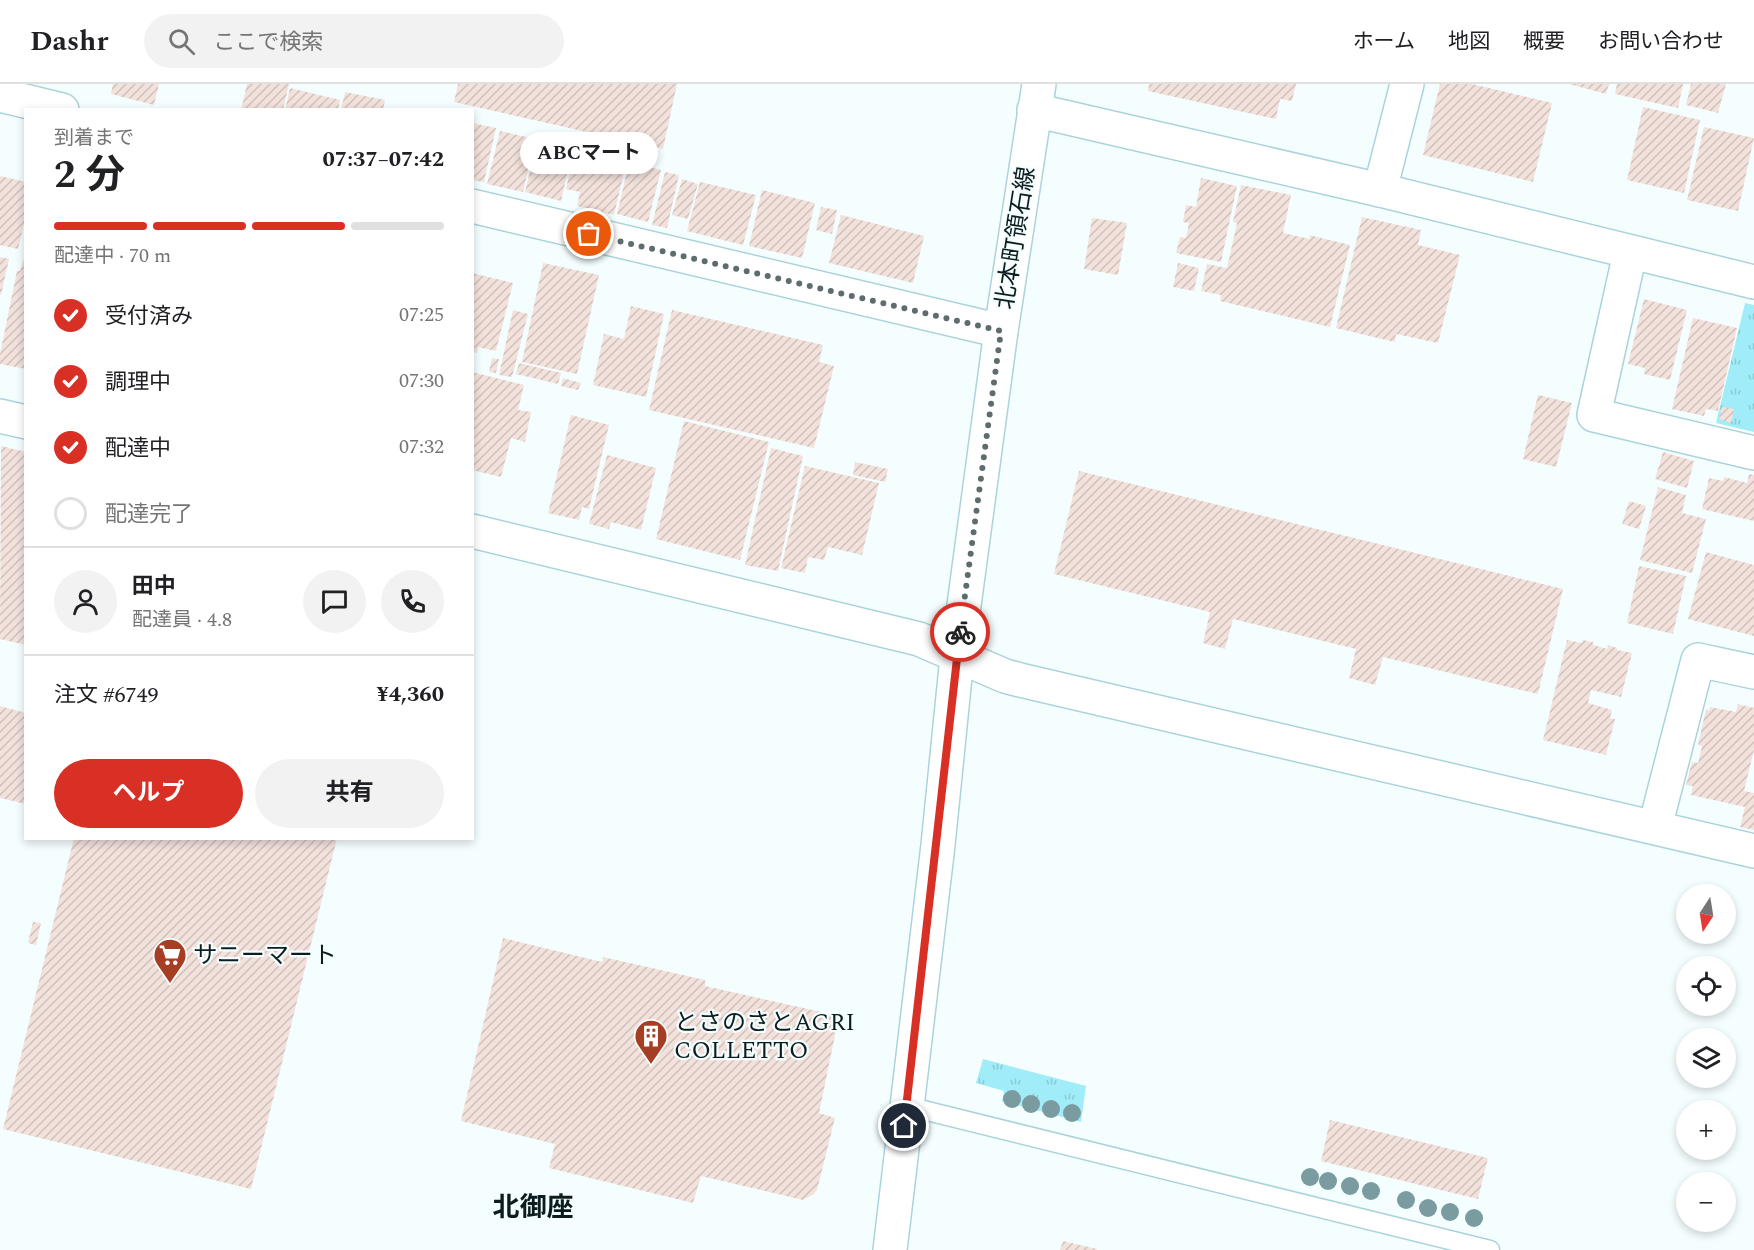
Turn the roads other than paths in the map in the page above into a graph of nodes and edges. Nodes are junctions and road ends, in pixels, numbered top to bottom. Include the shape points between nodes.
1 (1407, 84) edge
2 (0, 95) edge
3 (1037, 97) edge
4 (54, 108) edge
5 (1380, 190) junction
6 (474, 206) edge
7 (1630, 253) junction
8 (1754, 282) edge
9 (1001, 331) junction
10 (0, 416) edge
11 (24, 422) edge
12 (1754, 453) edge
13 (474, 531) edge
14 (957, 657) junction
15 (1754, 672) edge
16 (1655, 827) junction
17 (1754, 851) edge
18 (907, 1106) junction
19 (890, 1250) edge
20 (1490, 1250) edge

1 - 5 street
2 - 4 street
3 - 5 street
3 - 9 street, 北本町領石線
5 - 7 street
6 - 9 street
7 - 8 street
7 - 12 street via 1594,415
9 - 14 street, 北本町領石線
10 - 11 street
13 - 14 street via 919,639
14 - 16 street via 1020,680
14 - 18 street, 北本町領石線
15 - 16 street via 1698,660
16 - 17 street
18 - 19 street, 北本町領石線
18 - 20 lane

